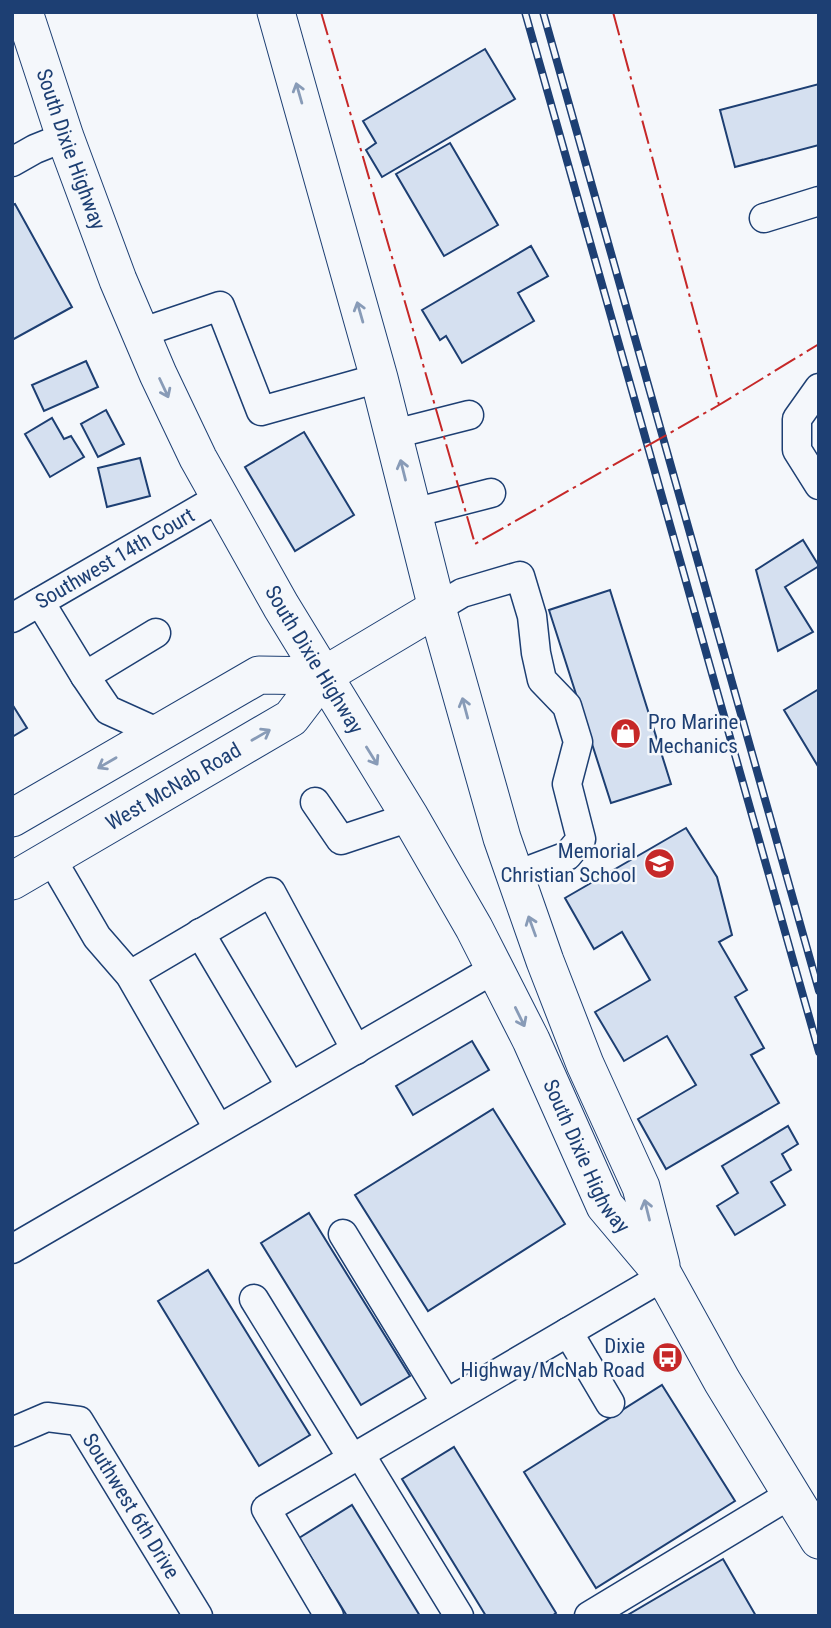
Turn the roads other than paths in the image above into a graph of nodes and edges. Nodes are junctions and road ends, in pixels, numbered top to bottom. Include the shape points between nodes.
1 (24, 12) edge
2 (276, 12) edge
3 (65, 137) junction
4 (12, 162) edge
5 (819, 201) edge
6 (764, 218) dead end
7 (140, 333) junction
8 (379, 378) junction
9 (819, 388) edge
10 (469, 415) dead end
11 (394, 434) junction
12 (819, 485) edge
13 (491, 494) dead end
14 (219, 498) junction
15 (413, 513) junction
16 (40, 601) junction
17 (437, 608) junction
18 (12, 618) edge
19 (156, 633) dead end
20 (85, 676) junction
21 (323, 676) junction
22 (159, 733) junction
23 (315, 802) dead end
24 (410, 817) junction
25 (12, 818) edge
26 (51, 858) junction
27 (514, 876) junction
28 (12, 881) edge
29 (200, 933) junction
30 (496, 968) junction
31 (130, 975) junction
32 (356, 1049) junction
33 (291, 1087) junction
34 (218, 1128) junction
35 (344, 1234) dead end
36 (12, 1250) edge
37 (664, 1276) junction
38 (254, 1299) dead end
39 (568, 1332) junction
40 (446, 1403) junction
41 (610, 1403) dead end
42 (12, 1432) edge
43 (356, 1456) junction
44 (791, 1494) junction
45 (819, 1540) edge
46 (198, 1616) edge
47 (329, 1616) edge
48 (459, 1616) edge
49 (589, 1616) edge

1 - 3 main road, South Dixie Highway
8 -> 2 main road, South Dixie Highway
3 - 4 street
3 - 7 main road, South Dixie Highway
5 - 6 street
7 - 8 street via 220,306 261,411
7 -> 14 main road, South Dixie Highway
8 - 11 main road, South Dixie Highway
9 - 12 street via 797,419 797,450
10 - 11 street
15 -> 11 main road, South Dixie Highway
13 - 15 street
14 - 16 street, Southwest 14th Court
14 - 21 main road, South Dixie Highway
15 - 17 main road, South Dixie Highway
16 - 18 street, Southwest 14th Court
16 - 20 street
17 - 21 main road, West McNab Road
27 -> 17 main road, South Dixie Highway
17 - 27 street via 461,593 520,576 532,615 542,680 567,706 579,742 567,784 581,839 567,856
19 - 20 street
20 - 22 street via 108,710
21 - 22 main road via 260,675
21 -> 24 main road, South Dixie Highway
26 -> 21 main road, West McNab Road via 290,718
22 -> 25 main road
23 - 24 street via 341,840
24 - 30 main road, South Dixie Highway
26 - 28 main road, West McNab Road
26 - 31 street via 97,937
37 -> 27 main road, South Dixie Highway via 641,1187 585,1064
29 - 31 street
29 - 32 street via 271,892
29 - 33 street
30 - 32 street
30 -> 37 main road, South Dixie Highway via 605,1206
31 - 34 street
32 - 33 street
33 - 34 street
34 - 36 street
35 - 40 street
37 - 39 street
37 - 44 main road, South Dixie Highway
38 - 43 street
39 - 40 street
39 - 41 street
40 - 43 street
42 - 46 street, Southwest 6th Drive via 47,1417 79,1421
43 - 47 street via 266,1509
43 - 48 street
44 - 45 main road, South Dixie Highway
44 - 49 street

